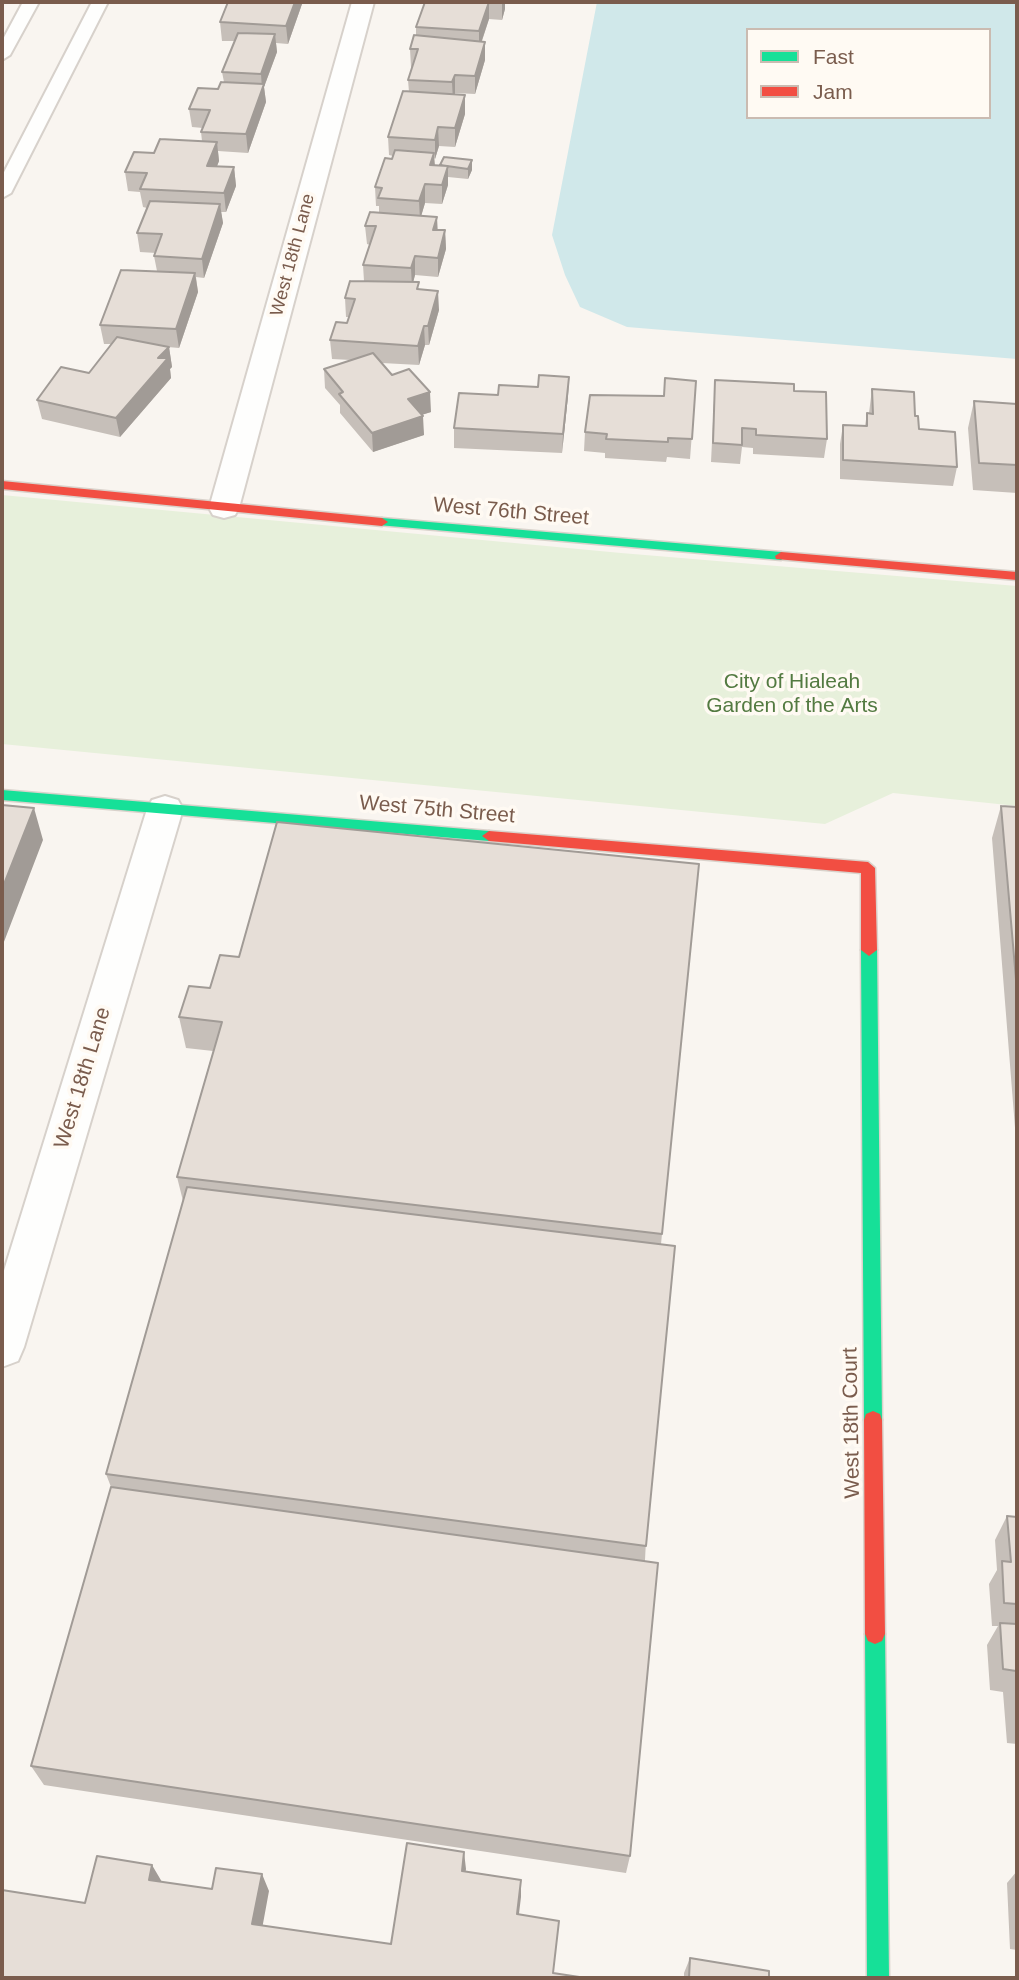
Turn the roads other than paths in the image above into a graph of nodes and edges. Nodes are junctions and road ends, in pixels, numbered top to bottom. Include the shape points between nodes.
1 (31, 2) edge
2 (100, 2) edge
3 (362, 2) edge
4 (2, 55) edge
5 (2, 193) edge
6 (2, 485) edge
7 (224, 508) junction
8 (1017, 576) edge
9 (2, 795) edge
10 (165, 809) junction
11 (868, 868) joint
12 (2, 1347) edge
13 (878, 1978) edge

1 - 4 lane
2 - 5 lane
3 - 7 street, West 18th Lane
6 - 7 street, West 76th Street
7 - 8 street, West 76th Street
9 - 10 street, West 75th Street
10 - 11 street, West 75th Street
10 - 12 street, West 18th Lane
11 - 13 street, West 18th Court

